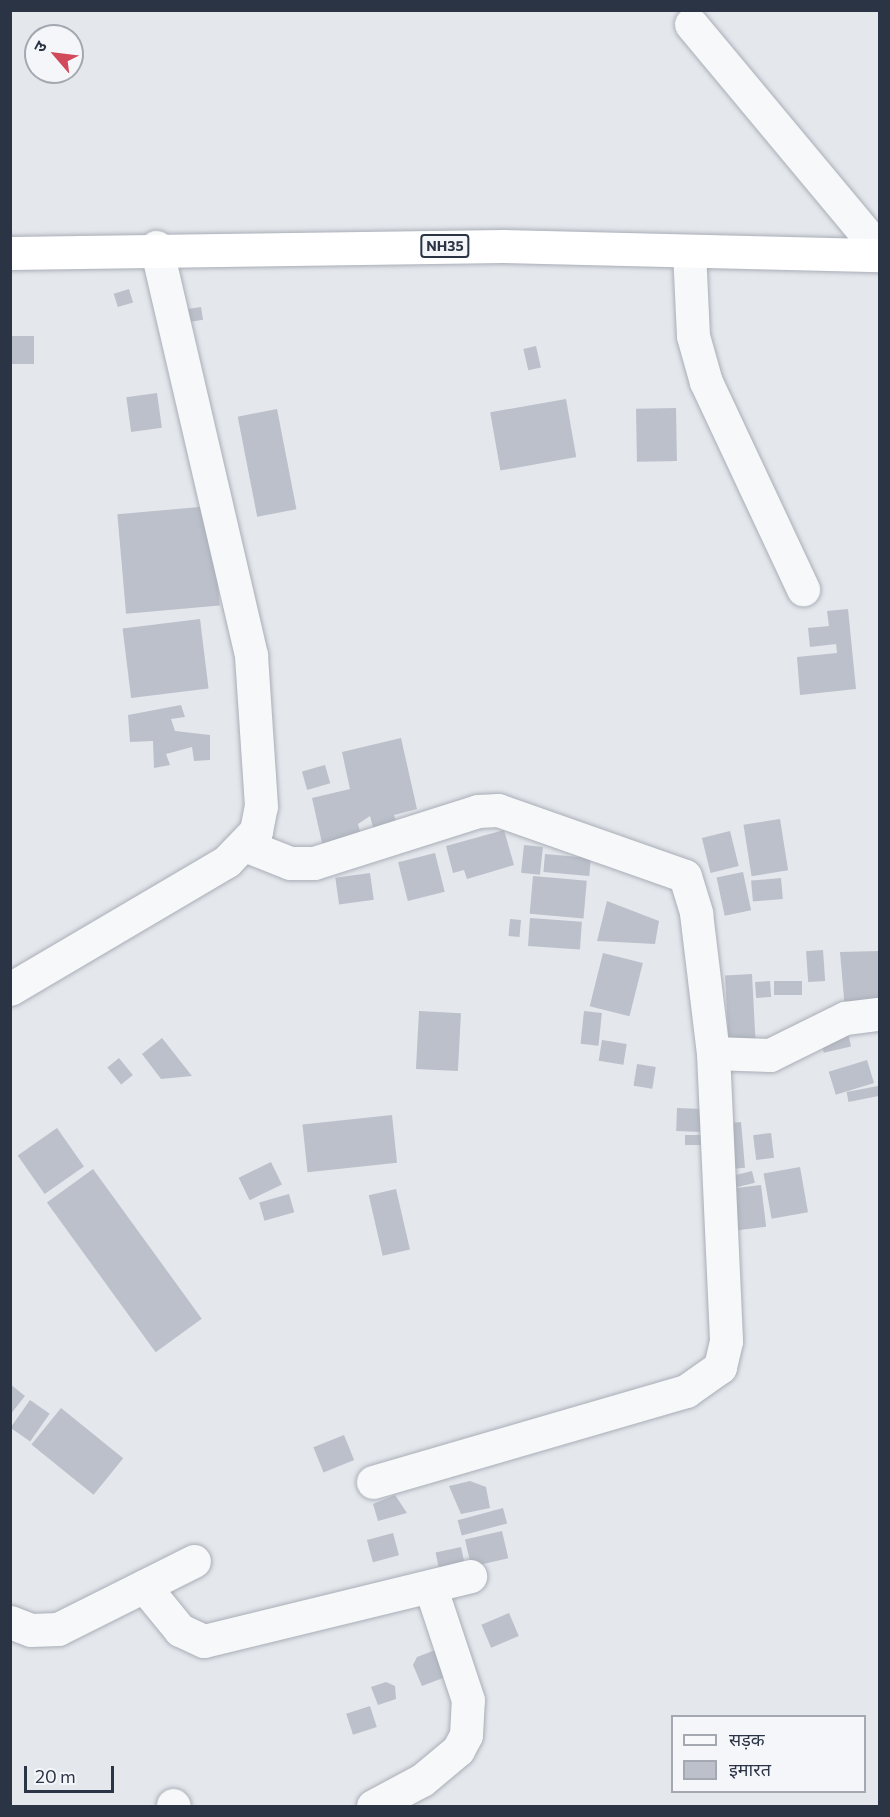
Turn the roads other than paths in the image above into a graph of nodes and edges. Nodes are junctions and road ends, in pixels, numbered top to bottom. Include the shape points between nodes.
1 (691, 24) dead end
2 (156, 247) junction
3 (689, 251) junction
4 (879, 251) edge
5 (10, 253) edge
6 (879, 255) edge
7 (803, 589) dead end
8 (247, 846) junction
9 (10, 989) edge
10 (879, 1014) edge
11 (712, 1053) junction
12 (372, 1482) dead end
13 (194, 1561) dead end
14 (470, 1576) dead end
15 (144, 1586) junction
16 (430, 1586) junction
17 (10, 1622) edge
18 (373, 1806) edge

1 - 4 street
2 - 3 highway, NH35
2 - 5 highway, NH35
2 - 8 street via 251,656 261,806
3 - 6 highway, NH35
3 - 7 street via 693,336 706,382
8 - 9 street via 180,891
8 - 11 street via 290,863 314,863 478,811 498,810 685,876 696,913
10 - 11 street via 845,1018 770,1055
11 - 12 street via 726,1341 720,1367 708,1381 686,1391
13 - 15 street
14 - 16 street
15 - 16 street via 180,1630 204,1641
15 - 17 street via 57,1629 32,1630
16 - 18 street via 468,1700 466,1735 458,1750 423,1780

